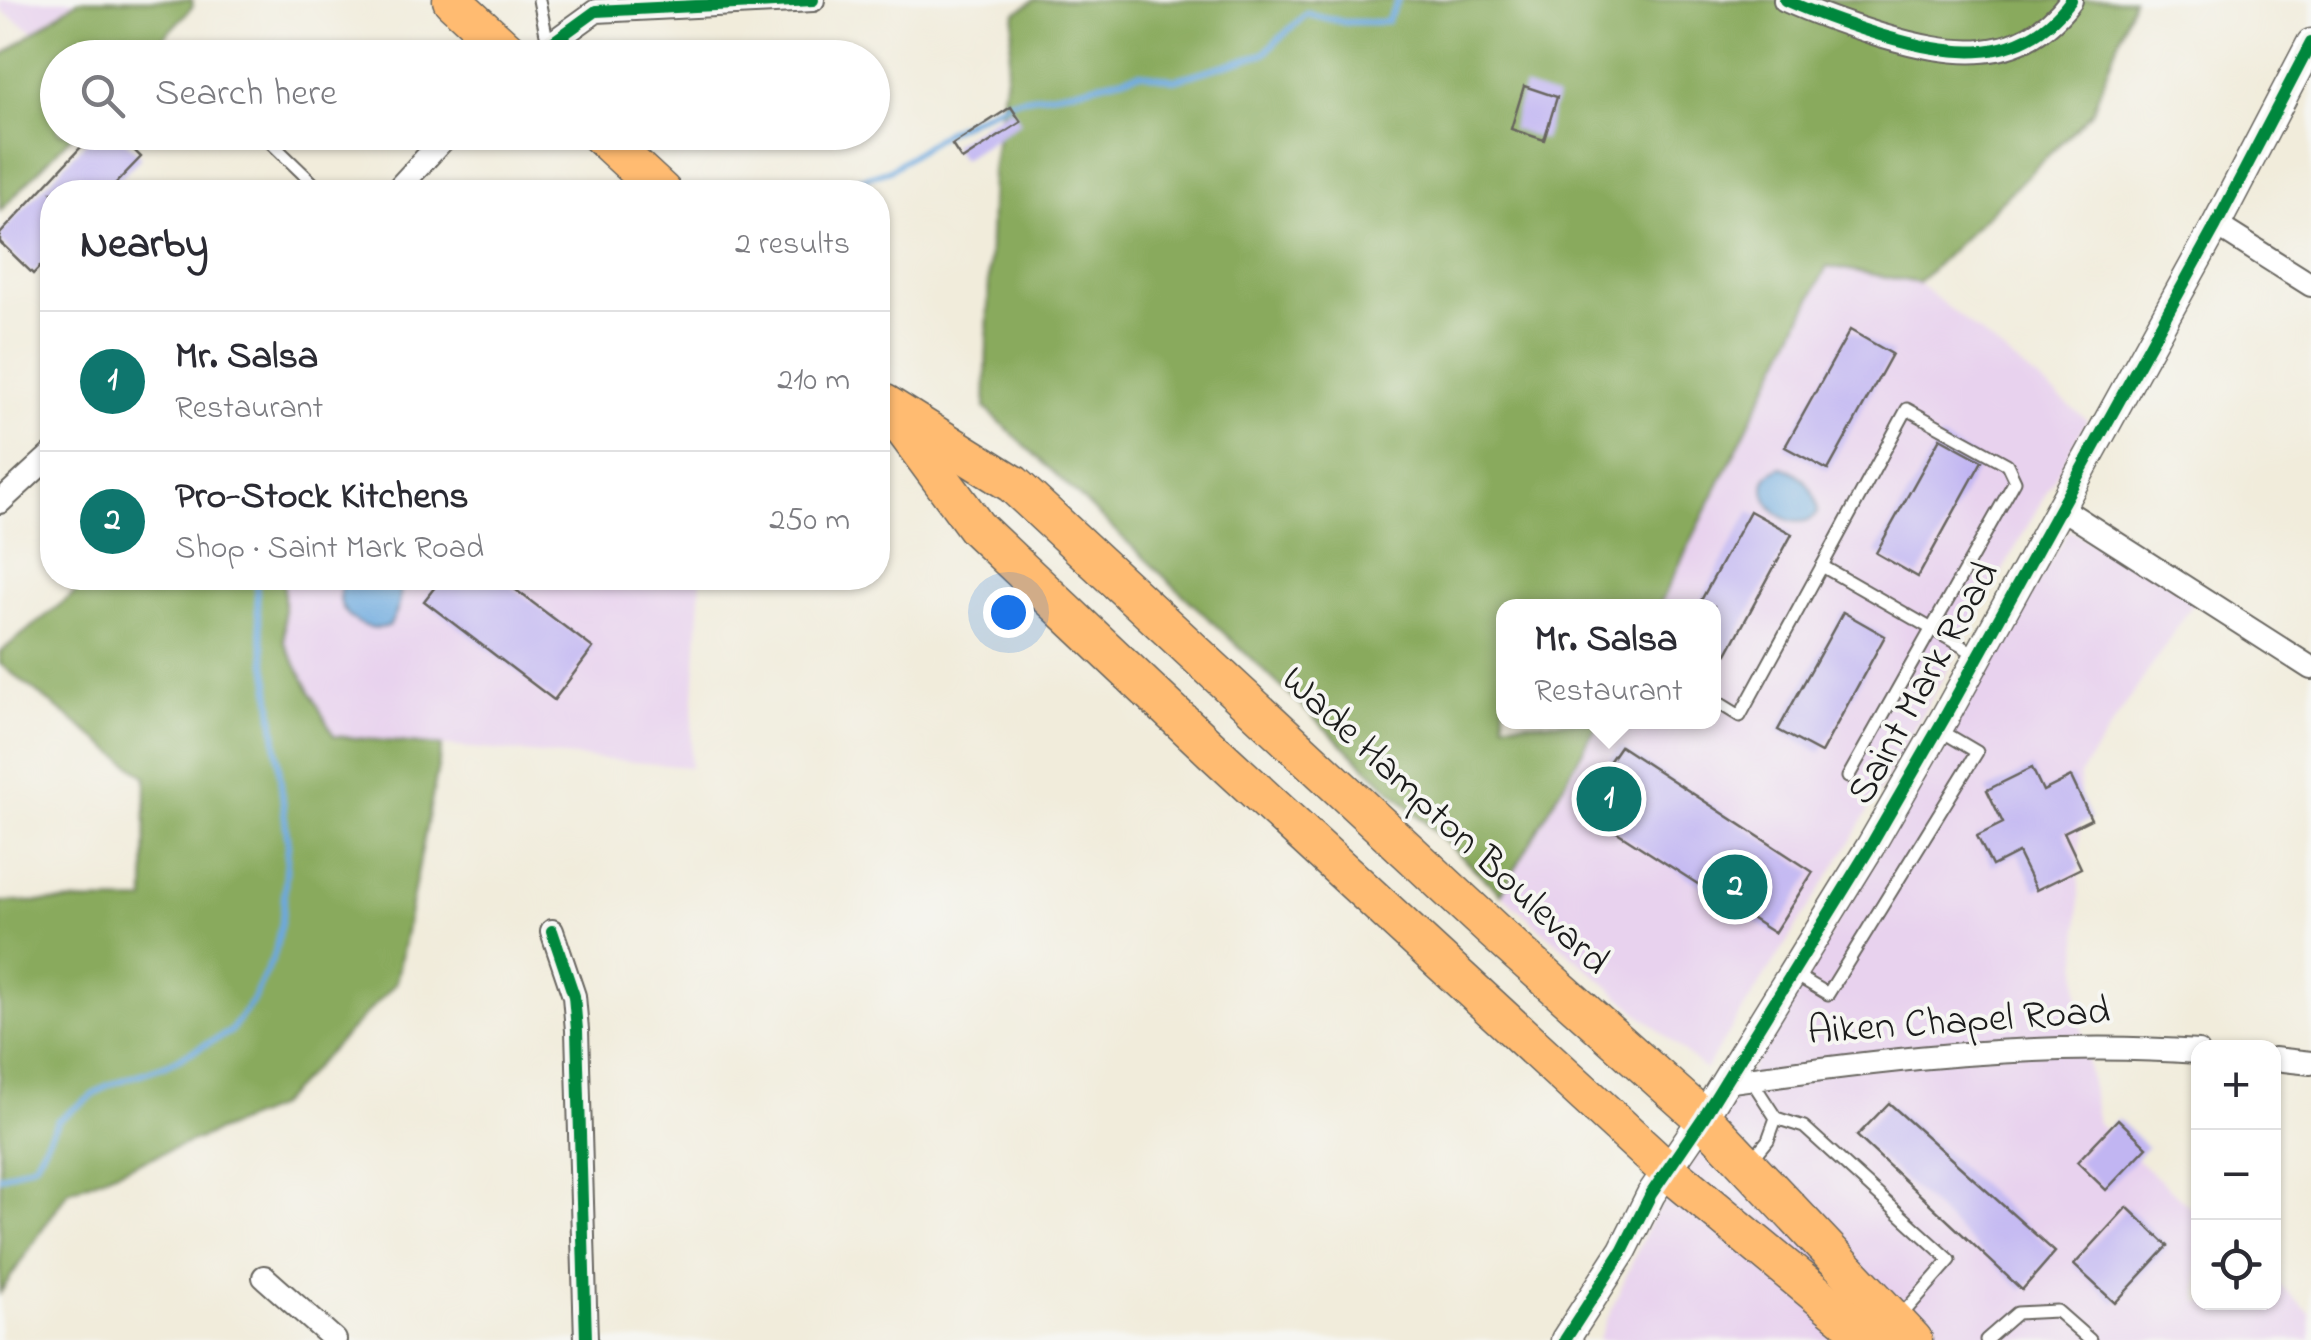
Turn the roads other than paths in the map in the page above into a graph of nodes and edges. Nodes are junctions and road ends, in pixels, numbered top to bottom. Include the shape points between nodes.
1 (452, 0) edge
2 (539, 0) edge
3 (813, 0) edge
4 (1785, 0) edge
5 (2071, 0) edge
6 (512, 40) edge
7 (533, 40) edge
8 (551, 40) edge
9 (2311, 42) edge
10 (279, 150) edge
11 (434, 150) edge
12 (616, 150) edge
13 (310, 180) edge
14 (406, 180) edge
15 (649, 180) edge
16 (2216, 225) junction
17 (2311, 285) edge
18 (890, 406) edge
19 (890, 412) edge
20 (40, 465) edge
21 (0, 502) edge
22 (2061, 508) junction
23 (1822, 566) junction
24 (1932, 629) junction
25 (1979, 656) junction
26 (2311, 668) edge
27 (1721, 704) edge
28 (1252, 708) junction
29 (1938, 729) junction
30 (1214, 752) junction
31 (1848, 778) dead end
32 (552, 931) dead end
33 (1792, 973) junction
34 (2191, 1052) edge
35 (2281, 1060) edge
36 (2311, 1062) edge
37 (1738, 1080) junction
38 (1702, 1118) junction
39 (1776, 1118) junction
40 (1747, 1166) junction
41 (1666, 1169) junction
42 (264, 1278) dead end
43 (1894, 1334) edge
44 (335, 1340) edge
45 (586, 1340) edge
46 (1566, 1340) edge
47 (1986, 1340) edge
48 (2090, 1340) edge

1 - 6 main road
2 - 7 lane
3 - 8 street via 596,11
4 - 5 street via 1913,45 1964,53 2032,36
9 - 16 street, Saint Mark Road
10 - 13 lane
11 - 14 street
12 - 15 main road
16 - 17 street
16 - 22 street, Saint Mark Road
18 - 28 main road, Wade Hampton Boulevard via 1013,484
19 - 30 main road, Wade Hampton Boulevard via 976,527
20 - 21 street
22 - 25 street, Saint Mark Road
22 - 26 street
23 - 24 lane
23 - 24 lane via 1907,408 2007,464 2015,481
23 - 27 lane via 1740,716
24 - 25 lane
24 - 31 lane
25 - 29 street, Saint Mark Road
28 - 30 main road
28 - 38 main road, Wade Hampton Boulevard
29 - 33 street, Saint Mark Road
29 - 33 lane via 1976,752 1828,994
30 - 41 main road, Wade Hampton Boulevard
32 - 45 street via 569,976 578,1030
33 - 37 street, Saint Mark Road
34 - 37 street, Aiken Chapel Road via 2032,1049
35 - 36 street
37 - 38 street, Saint Mark Road
37 - 39 lane
38 - 40 main road, Wade Hampton Boulevard
38 - 41 street, Saint Mark Road
39 - 40 lane
39 - 43 lane via 1804,1127 1950,1260
40 - 43 main road, Wade Hampton Boulevard
41 - 43 main road, Wade Hampton Boulevard
41 - 46 street, Saint Mark Road
42 - 44 street
47 - 48 lane via 2017,1313 2057,1311

